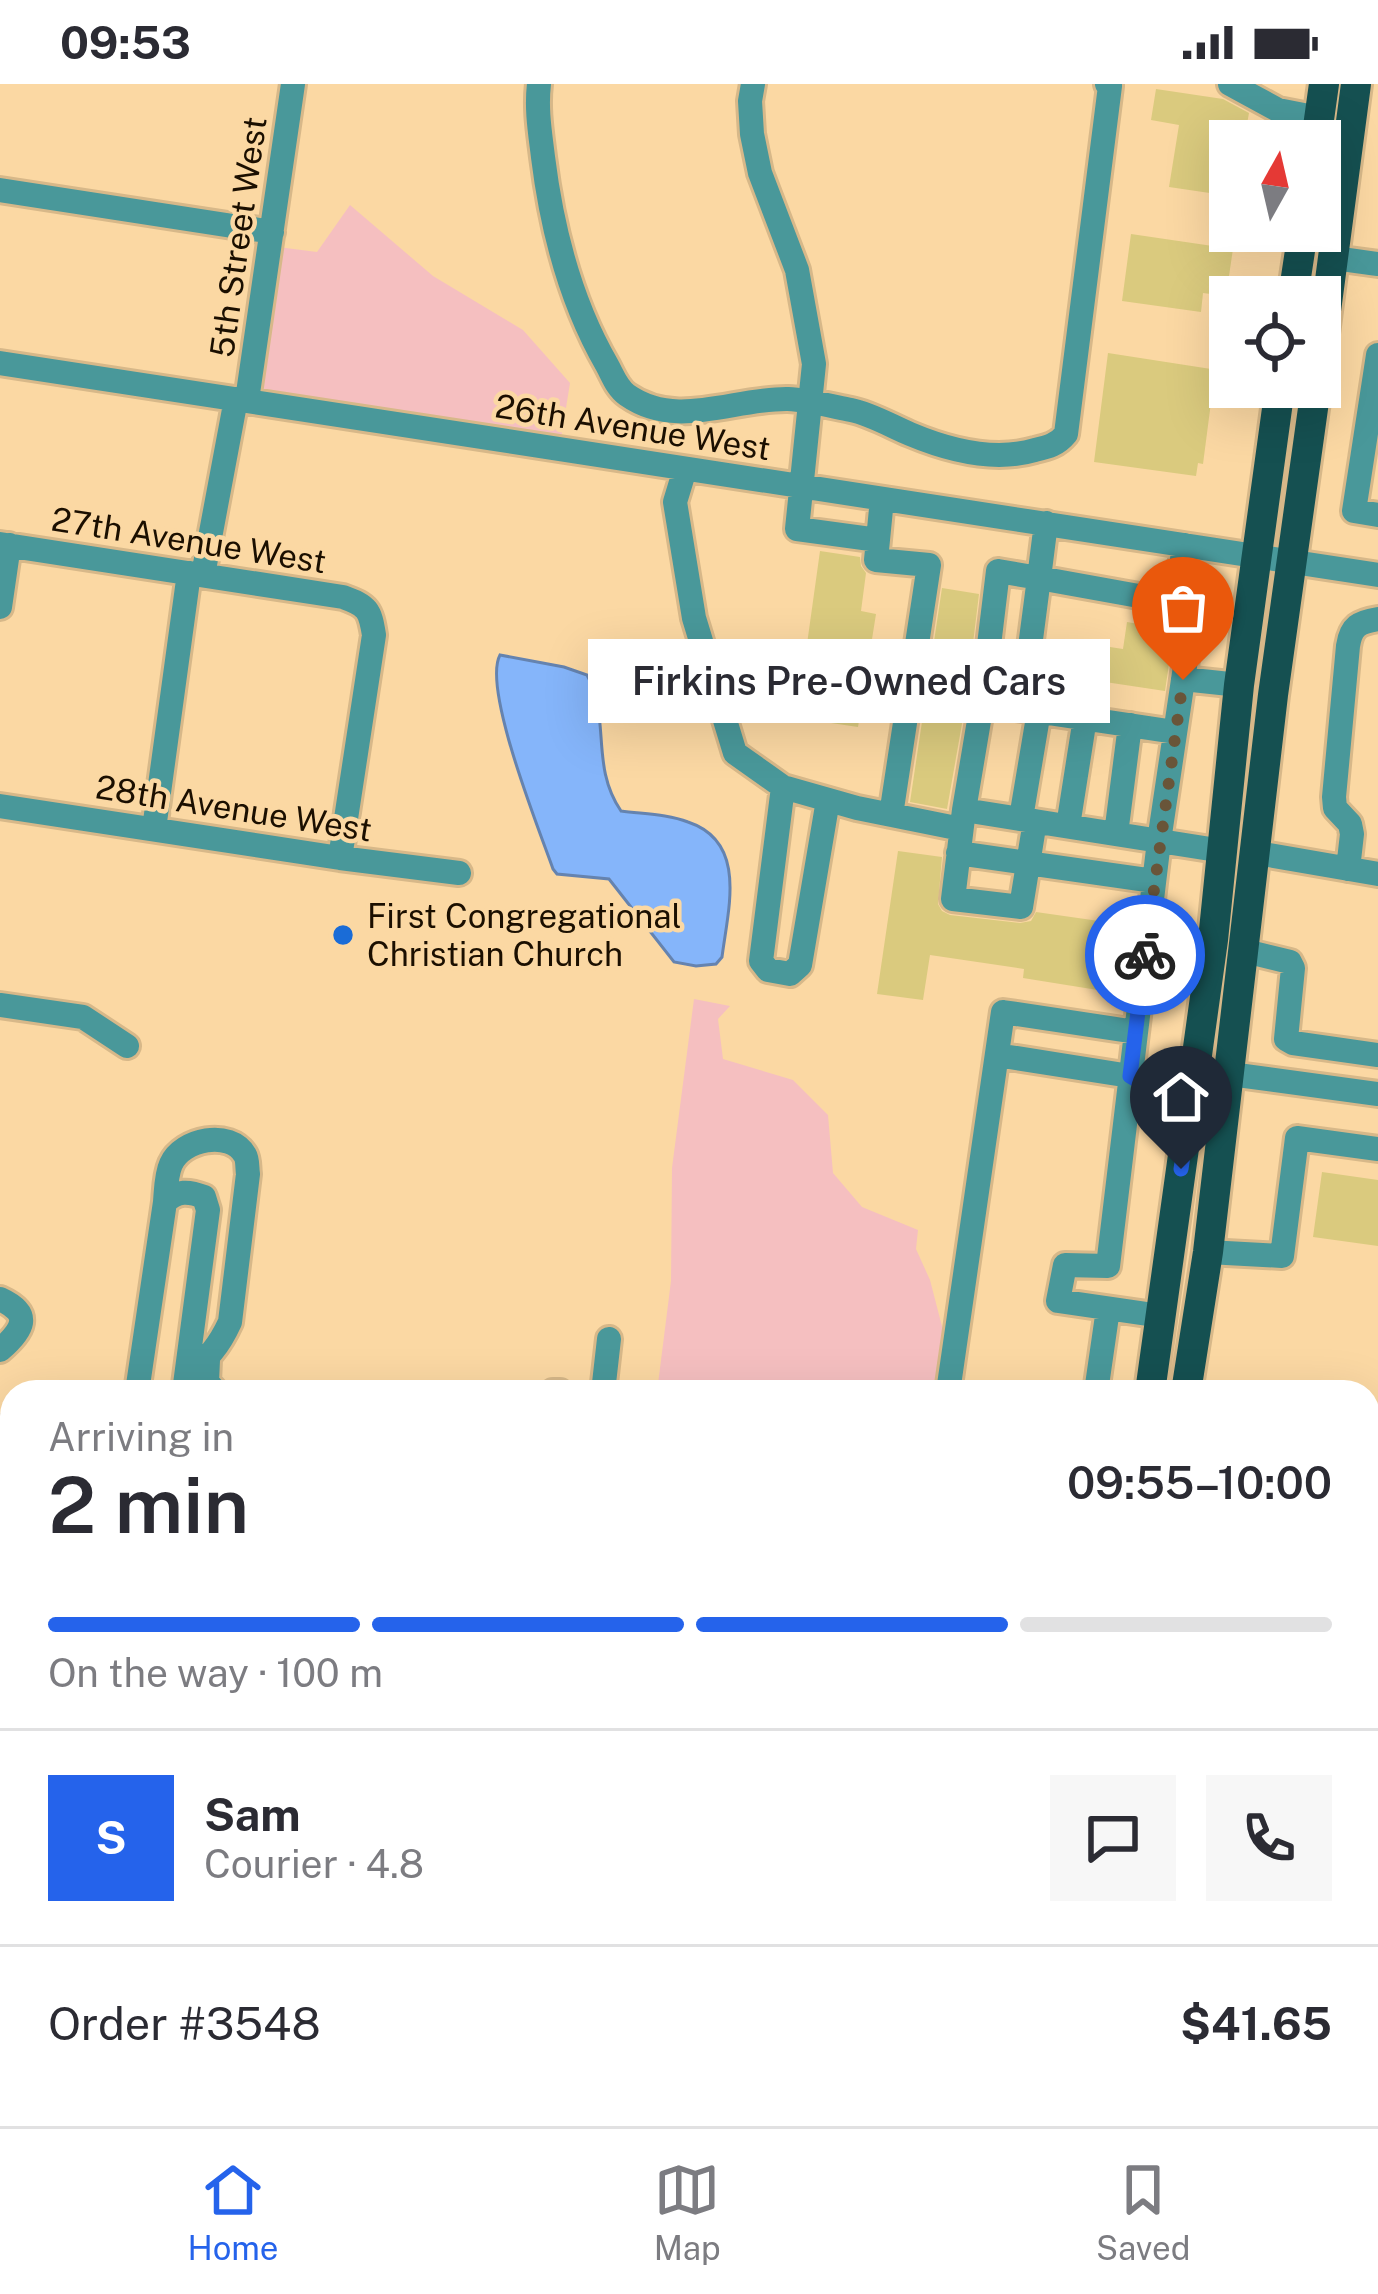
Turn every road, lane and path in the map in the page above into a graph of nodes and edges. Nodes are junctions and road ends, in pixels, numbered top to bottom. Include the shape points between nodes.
1 (293, 84) edge
2 (538, 84) edge
3 (753, 84) edge
4 (1107, 84) edge
5 (1230, 84) edge
6 (1324, 84) edge
7 (1346, 84) edge
8 (1356, 84) edge
9 (1299, 120) edge
10 (1319, 120) edge
11 (1348, 132) junction
12 (0, 190) edge
13 (272, 232) junction
14 (1334, 258) junction
15 (1378, 264) edge
16 (1331, 276) edge
17 (1378, 355) edge
18 (0, 363) edge
19 (242, 400) junction
20 (811, 403) junction
21 (1277, 408) edge
22 (1313, 408) edge
23 (685, 469) junction
24 (801, 487) junction
25 (882, 500) junction
26 (1378, 515) edge
27 (1046, 524) junction
28 (878, 540) junction
29 (5, 544) edge
30 (1184, 545) junction
31 (1256, 556) junction
32 (1290, 561) junction
33 (196, 574) junction
34 (1378, 574) edge
35 (1039, 578) junction
36 (1176, 603) junction
37 (0, 607) edge
38 (1378, 620) edge
39 (1183, 680) junction
40 (1239, 685) junction
41 (982, 703) junction
42 (1030, 710) junction
43 (1085, 718) junction
44 (1130, 725) junction
45 (1175, 732) junction
46 (783, 788) junction
47 (828, 800) junction
48 (0, 806) edge
49 (891, 815) junction
50 (1028, 820) junction
51 (1068, 826) junction
52 (154, 830) junction
53 (961, 830) junction
54 (1115, 834) junction
55 (1159, 841) junction
56 (1223, 851) junction
57 (1257, 853) junction
58 (340, 858) junction
59 (1028, 863) junction
60 (1348, 869) junction
61 (459, 873) dead end
62 (1378, 874) edge
63 (1154, 881) junction
64 (1245, 951) junction
65 (0, 1004) edge
66 (1136, 1032) junction
67 (128, 1046) dead end
68 (997, 1055) junction
69 (1378, 1055) edge
70 (1230, 1074) junction
71 (1130, 1076) junction
72 (1378, 1094) edge
73 (1192, 1096) junction
74 (1378, 1149) edge
75 (165, 1202) junction
76 (1208, 1252) junction
77 (0, 1299) edge
78 (1108, 1309) junction
79 (1161, 1316) junction
80 (609, 1339) dead end
81 (1192, 1346) junction
82 (0, 1349) edge
83 (193, 1375) edge
84 (139, 1380) edge
85 (604, 1380) edge
86 (950, 1380) edge
87 (1098, 1380) edge
88 (1152, 1380) edge
89 (1188, 1380) edge

1 - 13 street, 5th Street West
2 - 20 street via 561,258 621,391 680,413
3 - 20 street via 760,172 806,310
4 - 20 street via 1066,434 1058,444 979,455 858,411
5 - 9 street
6 - 10 main road
7 - 11 main road
8 - 11 main road
11 - 14 main road
12 - 13 street
13 - 19 street, 5th Street West
14 - 15 street
14 - 16 main road
17 - 26 street via 1354,511
18 - 19 street, 26th Avenue West
19 - 23 street, 26th Avenue West
19 - 33 street, 5th Street West
20 - 24 street
21 - 31 main road
22 - 32 main road
23 - 24 street, 26th Avenue West
23 - 46 street via 675,502 694,618 735,753
24 - 25 street, 26th Avenue West
24 - 28 street via 796,529
25 - 27 street, 26th Avenue West
25 - 28 street
27 - 30 street, 26th Avenue West
27 - 35 street
28 - 49 street via 876,560 929,565
29 - 33 street, 27th Avenue West
29 - 37 street
30 - 31 street, 26th Avenue West
30 - 36 street
31 - 32 street, 26th Avenue West
31 - 40 main road
32 - 34 street, 26th Avenue West
32 - 57 main road
33 - 52 street, 5th Street West
33 - 58 street, 27th Avenue West via 343,597 371,614
35 - 36 street
35 - 41 street via 998,571
35 - 42 street
36 - 39 street via 1194,605
38 - 60 street via 1353,628 1348,646 1334,797 1352,834
39 - 40 street
39 - 45 street
40 - 56 main road
41 - 42 street
41 - 53 street
42 - 43 street
42 - 50 street
43 - 44 street
43 - 51 street
44 - 45 street
44 - 54 street
45 - 55 street
46 - 47 street
46 - 47 street via 761,961 768,970 790,974 800,965
47 - 49 street
48 - 52 street, 28th Avenue West
49 - 53 street
50 - 51 street
50 - 53 street
50 - 59 street
51 - 54 street
52 - 58 street, 28th Avenue West
53 - 59 street
53 - 59 street via 953,898 1021,907
54 - 55 street
55 - 56 street
55 - 63 street
56 - 70 main road via 1233,900 1216,1058
56 - 73 main road
57 - 60 street
57 - 64 main road
58 - 61 street, 28th Avenue West
59 - 63 street
60 - 62 street
63 - 66 street
64 - 69 street via 1293,968 1286,1039
64 - 70 main road
65 - 67 street via 83,1017
66 - 68 street via 1003,1012
66 - 71 street
68 - 71 street
68 - 86 street
70 - 72 street
70 - 76 main road
71 - 73 street via 1155,1091
71 - 78 street via 1108,1266 1065,1265 1058,1301
73 - 79 main road
73 - 81 main road via 1205,1117 1183,1284
74 - 76 street via 1297,1138 1282,1256
75 - 83 street via 189,1191 204,1197 208,1210
75 - 83 street via 171,1163 189,1144 217,1141 245,1155 230,1322
75 - 84 street
76 - 81 main road
77 - 82 street via 22,1320
78 - 79 street
78 - 87 street
79 - 88 main road
80 - 85 street
81 - 89 main road

